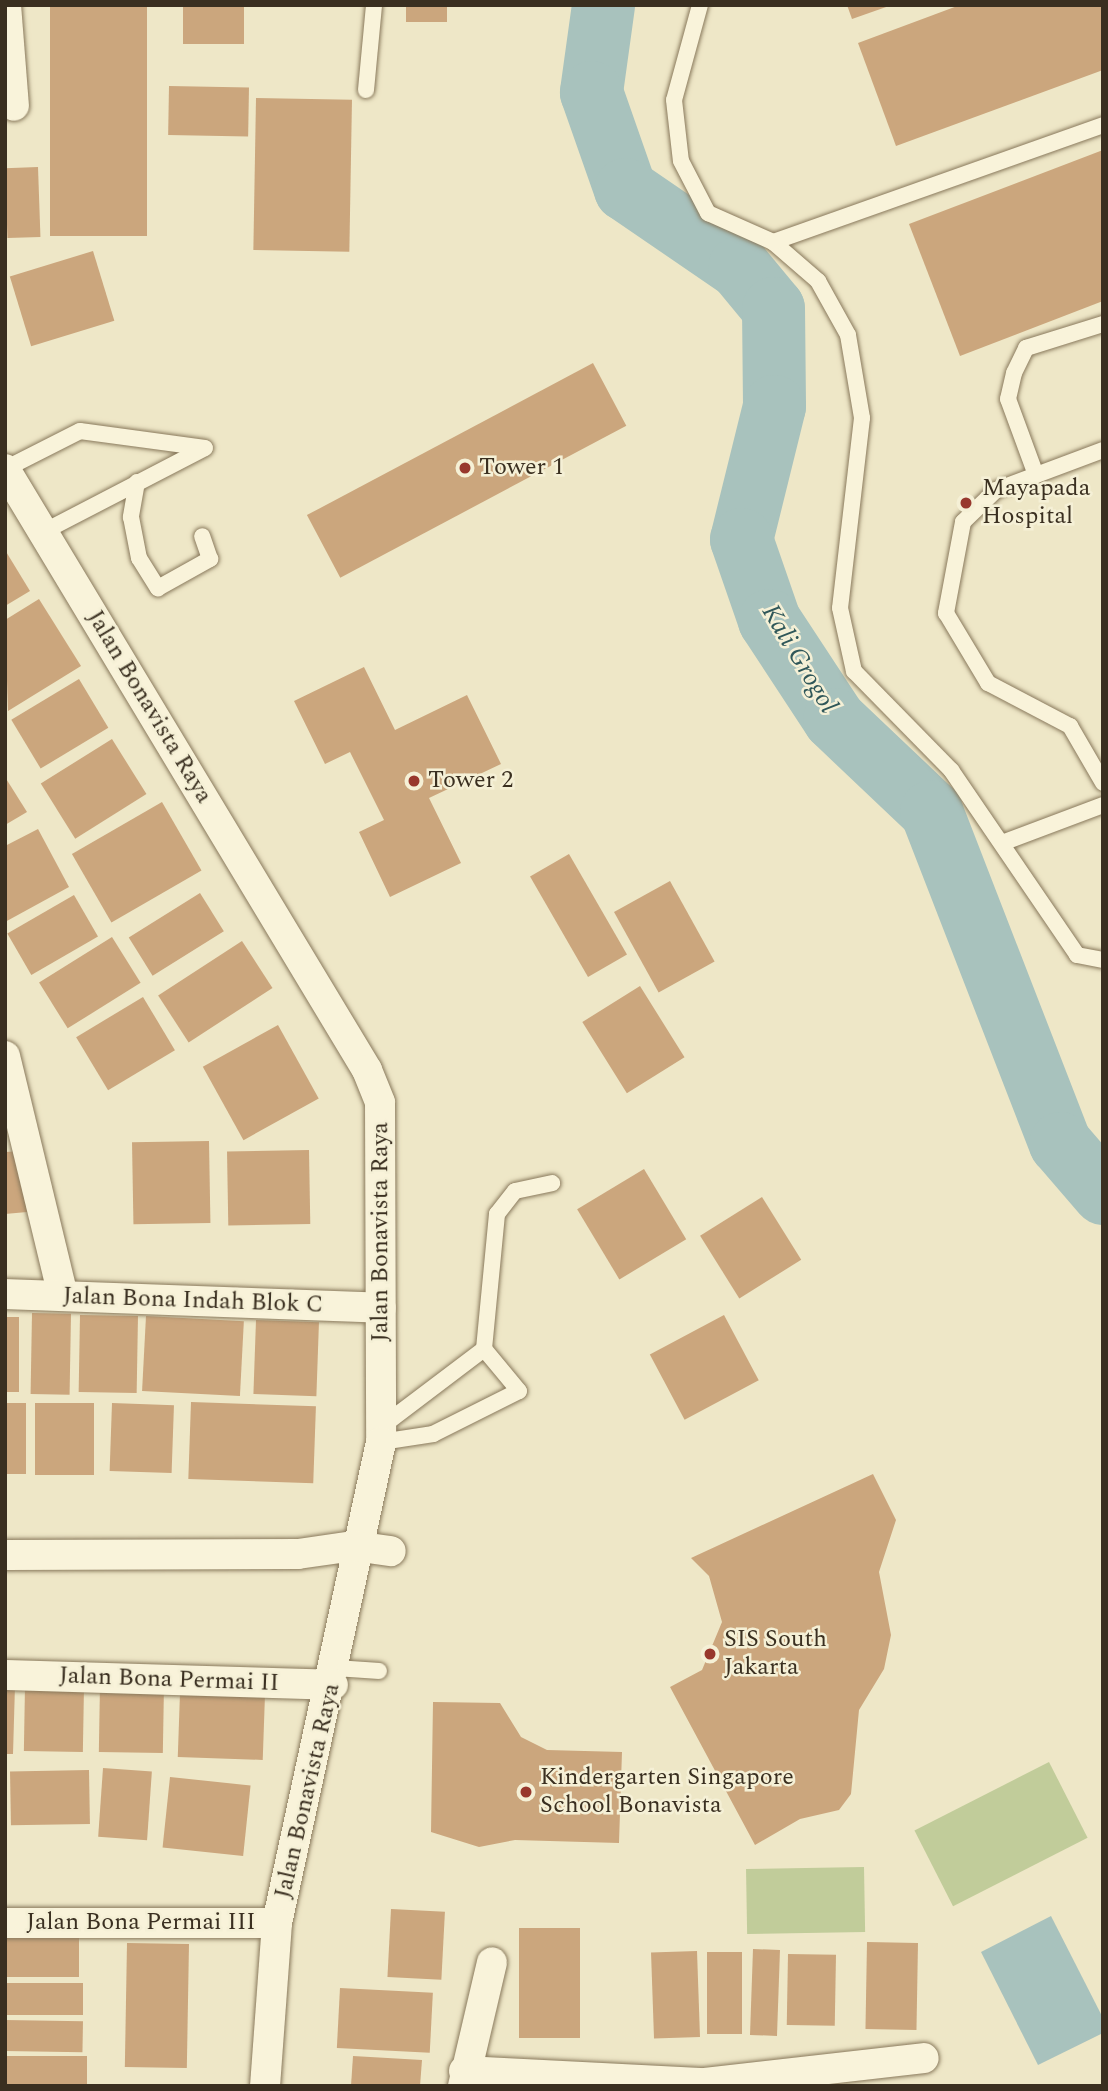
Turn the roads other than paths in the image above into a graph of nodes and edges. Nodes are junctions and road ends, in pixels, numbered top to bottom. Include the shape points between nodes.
1 (6, 5) edge
2 (373, 5) edge
3 (699, 5) edge
4 (366, 90) dead end
5 (14, 106) dead end
6 (1103, 125) edge
7 (773, 242) junction
8 (1103, 324) edge
9 (1103, 450) edge
10 (5, 469) edge
11 (1036, 475) junction
12 (137, 482) junction
13 (45, 531) junction
14 (202, 536) dead end
15 (1103, 783) edge
16 (1103, 806) edge
17 (1002, 843) junction
18 (1103, 960) edge
19 (6, 1060) edge
20 (552, 1183) dead end
21 (5, 1294) edge
22 (63, 1295) junction
23 (381, 1308) junction
24 (484, 1349) junction
25 (381, 1434) junction
26 (354, 1546) junction
27 (391, 1551) dead end
28 (5, 1555) edge
29 (379, 1671) dead end
30 (5, 1675) edge
31 (334, 1677) junction
32 (5, 1923) edge
33 (277, 1923) junction
34 (492, 1962) dead end
35 (924, 2058) dead end
36 (463, 2078) edge
37 (265, 2086) edge

1 - 5 street
2 - 4 lane
3 - 7 lane via 674,100 681,161 708,213
6 - 7 lane
7 - 17 lane via 818,281 848,335 862,418 841,608 854,671 951,770
8 - 11 lane via 1026,348 1014,373 1008,398
9 - 11 lane
10 - 12 lane via 80,431 205,448
10 - 13 street, Jalan Bonavista Raya
11 - 15 lane via 996,490 963,522 946,613 988,683 1070,726
12 - 13 lane
12 - 14 lane via 131,517 139,558 158,587 210,559
13 - 23 street, Jalan Bonavista Raya via 367,1070 384,1133
16 - 17 lane
17 - 18 lane via 1077,955
19 - 22 street
20 - 24 lane via 515,1191 496,1214
21 - 22 street, Jalan Bona Indah Blok C
22 - 23 street, Jalan Bona Indah Blok C
23 - 25 street, Jalan Bonavista Raya
24 - 25 lane
24 - 25 lane via 519,1391 433,1434
25 - 26 street, Jalan Bonavista Raya
26 - 27 street
26 - 28 street via 298,1554
26 - 31 street, Jalan Bonavista Raya
29 - 31 lane
30 - 31 street, Jalan Bona Permai II
31 - 33 street, Jalan Bonavista Raya
32 - 33 street, Jalan Bona Permai III
33 - 37 street, Jalan Bonavista Raya
34 - 36 street
35 - 36 street via 705,2083

